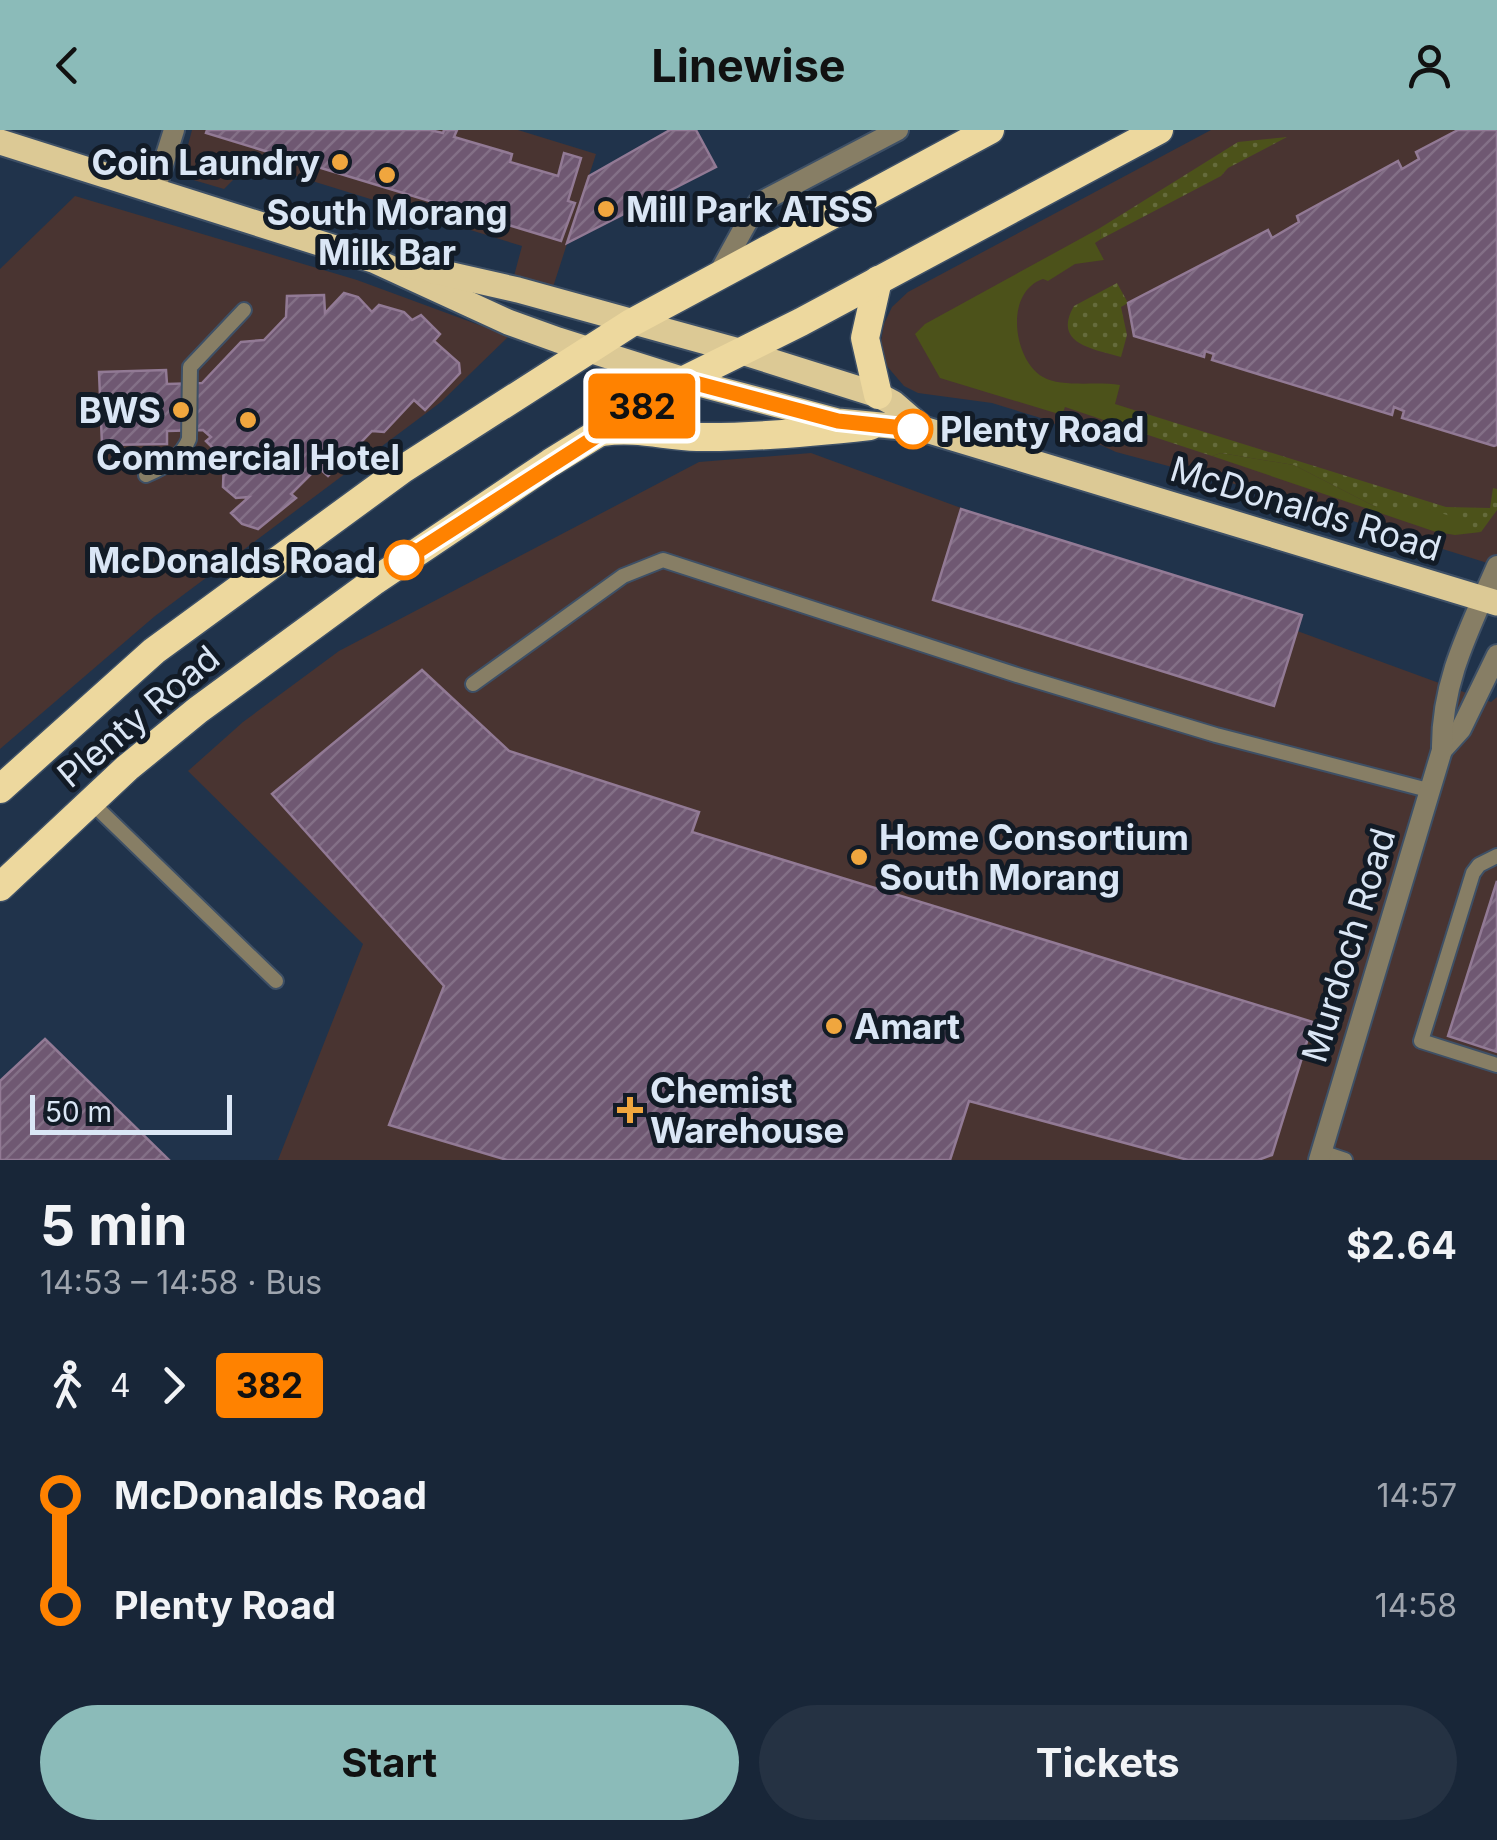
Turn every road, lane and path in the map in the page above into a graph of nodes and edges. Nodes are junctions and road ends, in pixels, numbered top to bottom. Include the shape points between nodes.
1 (174, 130) edge
2 (898, 130) edge
3 (990, 130) edge
4 (1159, 130) edge
5 (0, 142) edge
6 (155, 190) junction
7 (373, 260) junction
8 (718, 275) junction
9 (878, 280) junction
10 (244, 310) dead end
11 (631, 323) junction
12 (586, 349) junction
13 (738, 351) junction
14 (684, 380) junction
15 (878, 396) junction
16 (870, 426) junction
17 (923, 430) junction
18 (601, 433) junction
19 (146, 475) dead end
20 (1497, 566) edge
21 (1490, 600) edge
22 (1497, 655) edge
23 (472, 684) dead end
24 (1442, 750) junction
25 (0, 789) edge
26 (1428, 790) junction
27 (91, 802) junction
28 (1497, 856) edge
29 (0, 887) edge
30 (276, 981) dead end
31 (1497, 1066) edge
32 (1320, 1156) edge
33 (1345, 1160) edge

1 - 6 street
2 - 8 street via 757,204
3 - 8 highway, Plenty Road
4 - 9 highway, Plenty Road
5 - 6 main road
6 - 7 main road
7 - 11 main road, McDonalds Road
7 - 12 main road, McDonalds Road via 508,322
8 - 11 highway, Plenty Road
9 - 13 highway, Plenty Road
9 - 15 highway via 865,338
10 - 19 lane via 190,366 186,447
11 - 12 highway, Plenty Road
11 - 13 main road, McDonalds Road
12 - 14 main road, McDonalds Road
12 - 25 highway, Plenty Road via 403,469 154,651
13 - 14 highway, Plenty Road
13 - 15 main road, McDonalds Road
14 - 16 main road, McDonalds Road
14 - 18 highway, Plenty Road
15 - 17 main road, McDonalds Road
16 - 17 main road, McDonalds Road
16 - 18 highway via 714,436
17 - 21 main road, McDonalds Road
18 - 27 highway, Plenty Road via 357,593 198,710
20 - 21 street, Murdoch Road
21 - 24 street, Murdoch Road via 1444,703
22 - 24 street, Murdoch Road via 1461,729
23 - 26 lane via 622,576 662,560 1167,720
24 - 26 street, Murdoch Road
26 - 32 street, Murdoch Road
27 - 29 highway, Plenty Road
27 - 30 lane
28 - 31 lane via 1473,872 1421,1041
32 - 33 lane

